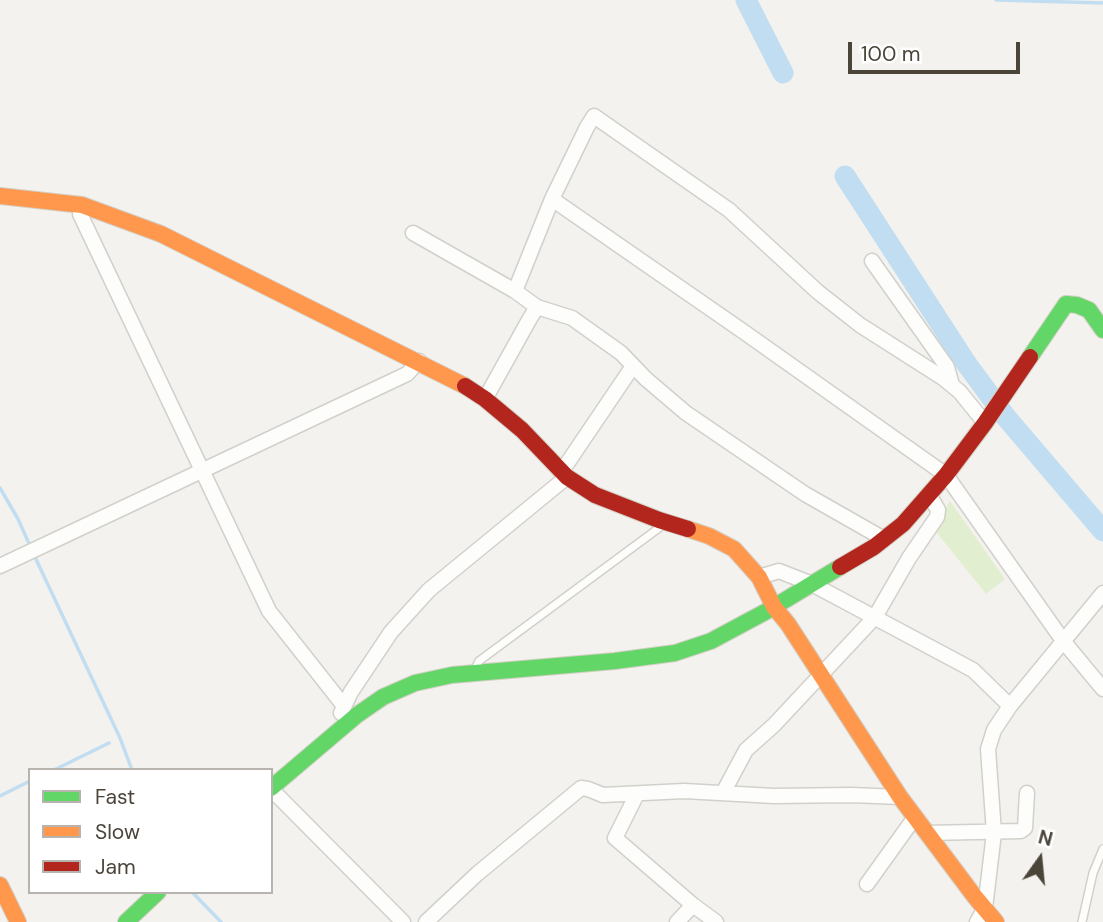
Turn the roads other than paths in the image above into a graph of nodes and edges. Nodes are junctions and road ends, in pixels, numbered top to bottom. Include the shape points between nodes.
1 (0, 196) edge
2 (552, 199) junction
3 (82, 205) junction
4 (413, 233) dead end
5 (872, 261) dead end
6 (514, 291) junction
7 (537, 307) junction
8 (1103, 330) edge
9 (418, 361) junction
10 (633, 366) junction
11 (952, 385) junction
12 (485, 399) junction
13 (985, 423) junction
14 (202, 470) junction
15 (564, 474) junction
16 (946, 475) junction
17 (929, 494) junction
18 (666, 522) junction
19 (884, 539) junction
20 (0, 566) edge
21 (759, 577) junction
22 (812, 584) junction
23 (1103, 593) edge
24 (774, 607) junction
25 (875, 617) junction
26 (1063, 642) junction
27 (473, 673) junction
28 (821, 675) junction
29 (1103, 689) edge
30 (344, 706) junction
31 (1010, 706) junction
32 (333, 734) junction
33 (273, 786) edge
34 (273, 790) edge
35 (723, 793) junction
36 (1027, 793) dead end
37 (637, 794) junction
38 (900, 797) junction
39 (915, 817) junction
40 (994, 832) junction
41 (927, 833) junction
42 (1103, 849) edge
43 (867, 884) dead end
44 (0, 886) edge
45 (156, 894) edge
46 (693, 905) junction
47 (981, 915) edge
48 (18, 922) edge
49 (125, 922) edge
50 (403, 922) edge
51 (426, 922) edge
52 (677, 922) edge
53 (716, 922) edge
54 (996, 922) edge
55 (1082, 922) edge

1 - 3 street
2 - 6 street
2 - 11 street via 594,116 729,210 860,326
2 - 16 street
3 - 9 street via 161,234
3 - 14 street via 80,214
4 - 6 street
5 - 11 street via 947,367
6 - 7 street
7 - 10 street via 572,318
7 - 12 street
8 - 13 street via 1089,310 1066,304
9 - 12 street
9 - 14 street via 407,374
10 - 15 street
10 - 19 street via 708,429 805,494
11 - 13 street
12 - 15 street via 522,429
13 - 16 street
14 - 20 street
14 - 30 street via 269,611
15 - 18 street via 595,495
15 - 30 street via 429,590 391,632
16 - 17 street
16 - 26 street
17 - 19 street
17 - 25 street via 937,517
18 - 21 street via 734,549
18 - 27 lane via 479,661
19 - 22 street
21 - 22 street via 779,571
21 - 24 street
22 - 24 street
22 - 25 street
23 - 26 street
24 - 27 street via 711,642 674,653
24 - 28 street
25 - 28 street
25 - 31 street via 974,670
26 - 29 street
26 - 31 street
27 - 32 street via 415,683 383,697
28 - 35 street via 746,750
28 - 38 street
30 - 32 street
31 - 40 street via 988,749
32 - 33 street
34 - 50 street
35 - 37 street
35 - 38 street
36 - 40 street via 1025,828
37 - 46 street via 615,838
37 - 51 street via 603,795 581,788
38 - 39 street
39 - 41 street
39 - 43 street
40 - 41 street
40 - 47 street
41 - 47 street
42 - 55 lane
44 - 48 street
45 - 49 street
46 - 52 street
46 - 53 street
47 - 54 street

